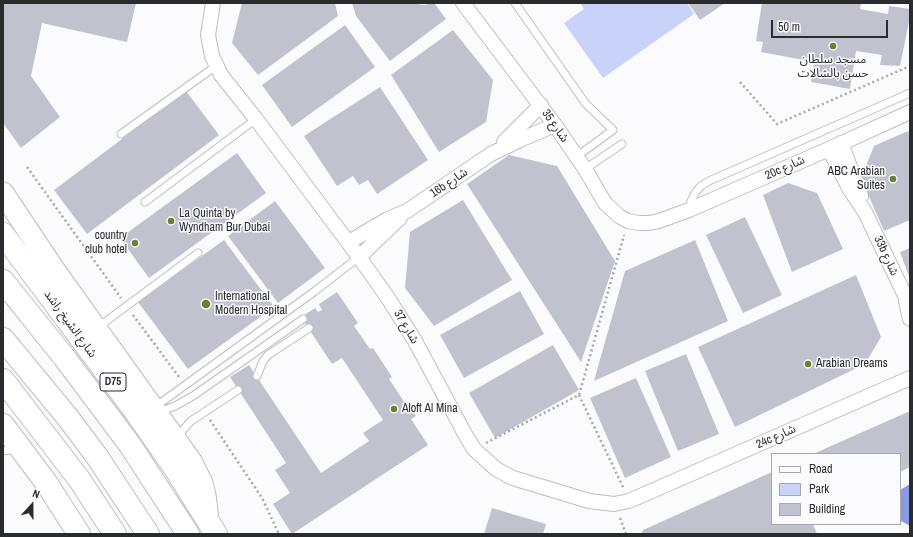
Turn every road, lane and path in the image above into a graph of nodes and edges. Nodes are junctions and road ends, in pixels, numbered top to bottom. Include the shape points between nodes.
1 (213, 3) edge
2 (463, 3) edge
3 (515, 3) edge
4 (216, 66) junction
5 (910, 66) edge
6 (740, 82) dead end
7 (910, 93) edge
8 (541, 105) junction
9 (910, 112) edge
10 (256, 119) junction
11 (555, 125) junction
12 (121, 134) dead end
13 (622, 144) dead end
14 (835, 146) junction
15 (491, 154) junction
16 (576, 157) junction
17 (27, 168) dead end
18 (584, 169) junction
19 (3, 193) edge
20 (145, 202) dead end
21 (688, 210) junction
22 (407, 211) junction
23 (628, 221) junction
24 (659, 221) joint
25 (3, 234) edge
26 (348, 242) junction
27 (198, 254) dead end
28 (359, 257) junction
29 (3, 281) edge
30 (908, 303) edge
31 (127, 306) junction
32 (303, 319) dead end
33 (910, 319) edge
34 (97, 328) junction
35 (309, 328) dead end
36 (3, 339) edge
37 (252, 355) junction
38 (261, 369) junction
39 (257, 376) dead end
40 (910, 378) edge
41 (3, 380) edge
42 (185, 385) junction
43 (238, 390) dead end
44 (579, 396) junction
45 (155, 411) junction
46 (205, 412) junction
47 (3, 424) edge
48 (177, 443) junction
49 (474, 449) junction
50 (12, 450) edge
51 (635, 498) junction
52 (212, 527) edge
53 (79, 534) edge
54 (115, 534) edge
55 (148, 534) edge
56 (188, 534) edge
57 (279, 534) edge

1 - 4 street, شارع 37 via 208,35
2 - 8 street, شارع 35
3 - 16 lane via 586,104 613,130
4 - 10 street, شارع 37
4 - 12 lane
5 - 6 path via 777,124
7 - 21 lane via 709,181 695,193
8 - 11 street, شارع 35
8 - 15 street, 16b شارع
9 - 14 street, 20c شارع
10 - 20 lane
10 - 26 street, شارع 37
11 - 15 street, 16b شارع
11 - 16 street, شارع 35
13 - 18 lane
14 - 21 street, 20c شارع
14 - 30 street, 33b شارع via 849,188 865,212
15 - 22 street, 16b شارع
16 - 18 street, شارع 35
17 - 31 path
18 - 23 street, شارع 35 via 605,203
19 - 34 main road
21 - 24 street, 20c شارع
22 - 26 street, 16b شارع
22 - 28 street, 16b شارع
23 - 24 street, شارع 35
23 - 44 path
25 - 52 main road, شارع الشيخ راشد / D75 via 135,411
26 - 28 street, شارع 37
27 - 31 lane
28 - 42 lane
28 - 49 street, شارع 37 via 415,341
29 - 56 main road via 126,439
30 - 33 street, 33b شارع
31 - 34 lane
31 - 42 path
32 - 37 lane
34 - 45 main road
35 - 38 lane via 268,355
36 - 55 main road via 77,430
37 - 38 lane
37 - 45 lane via 189,399
38 - 39 lane
40 - 51 street, 24c شارع
41 - 54 main road via 79,479
42 - 45 lane
43 - 46 lane
44 - 49 path
44 - 51 path
45 - 48 main road
46 - 48 lane via 186,426
46 - 57 path via 262,498
47 - 50 main road
48 - 52 main road via 191,461 202,483
49 - 51 street, شارع 37 via 496,469 513,478 589,501 614,504
50 - 53 main road

